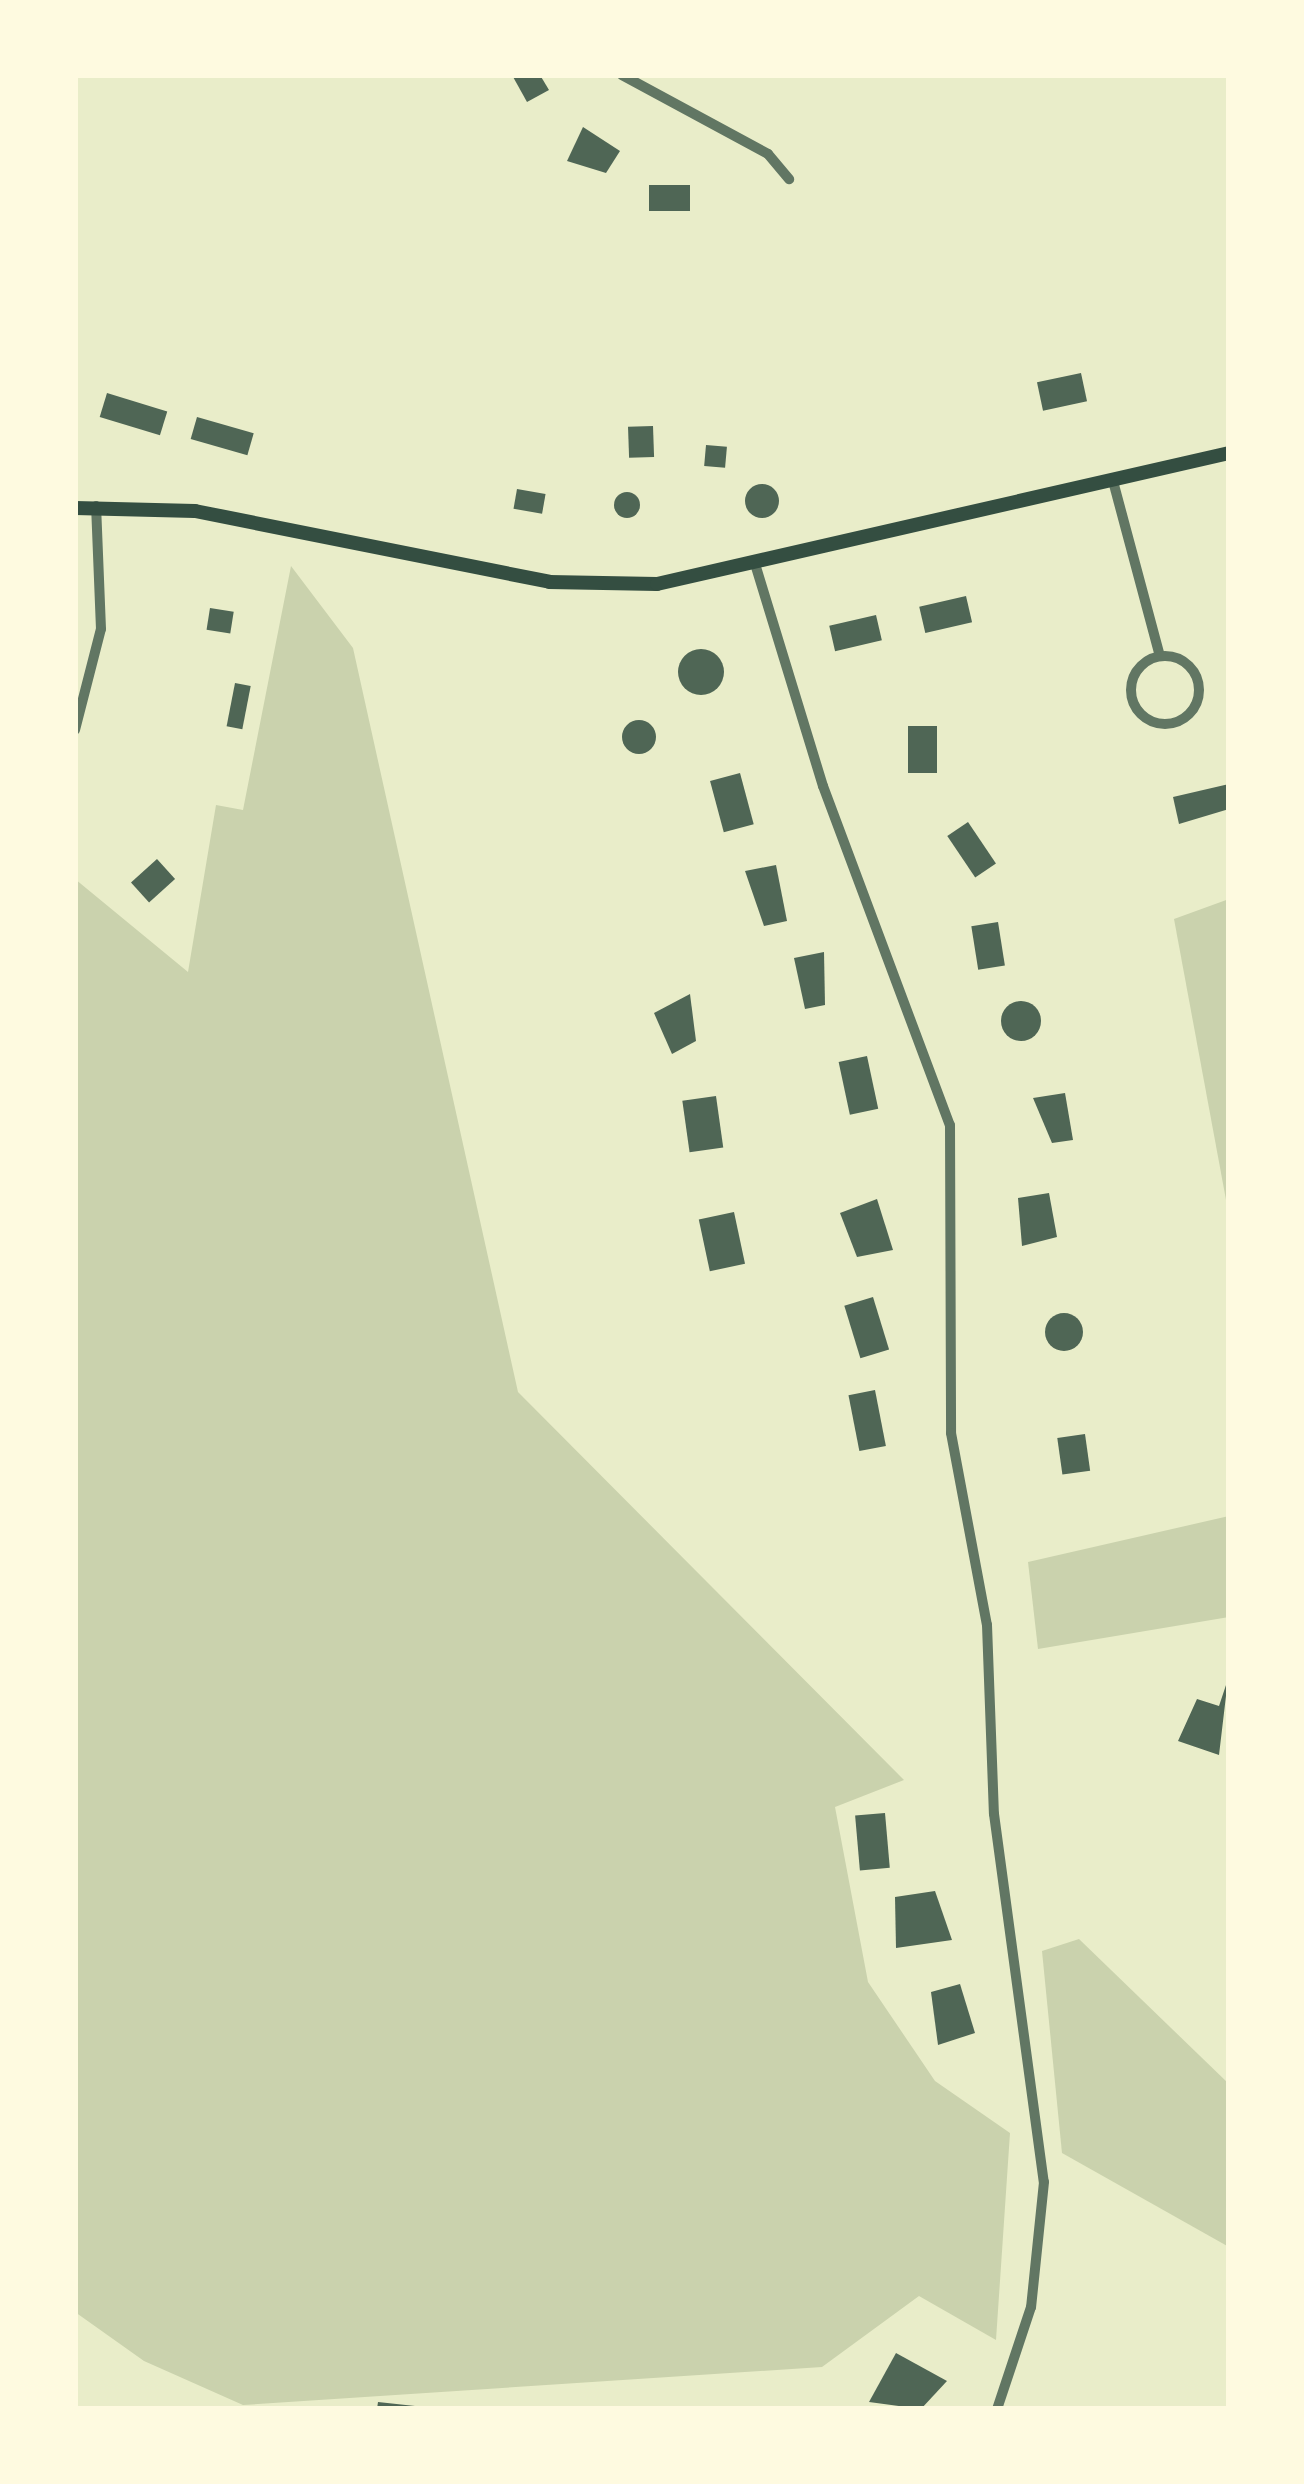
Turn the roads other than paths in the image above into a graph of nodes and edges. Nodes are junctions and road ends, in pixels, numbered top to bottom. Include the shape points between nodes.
1 (622, 75) edge
2 (789, 179) dead end
3 (1229, 453) edge
4 (1113, 481) junction
5 (96, 506) junction
6 (75, 508) edge
7 (756, 567) junction
8 (1160, 656) junction
9 (75, 730) edge
10 (998, 2409) edge

1 - 2 street via 768,154
3 - 4 main road
4 - 7 main road
4 - 8 street
5 - 6 main road
5 - 7 main road via 281,522 570,583 656,584
5 - 9 street via 101,628
7 - 10 street via 824,786 950,1125 951,1433 987,1625 994,1814 1044,2182 1031,2307
8 - 8 street via 1141,666 1131,695 1140,715 1170,725 1196,707 1199,686 1181,660

